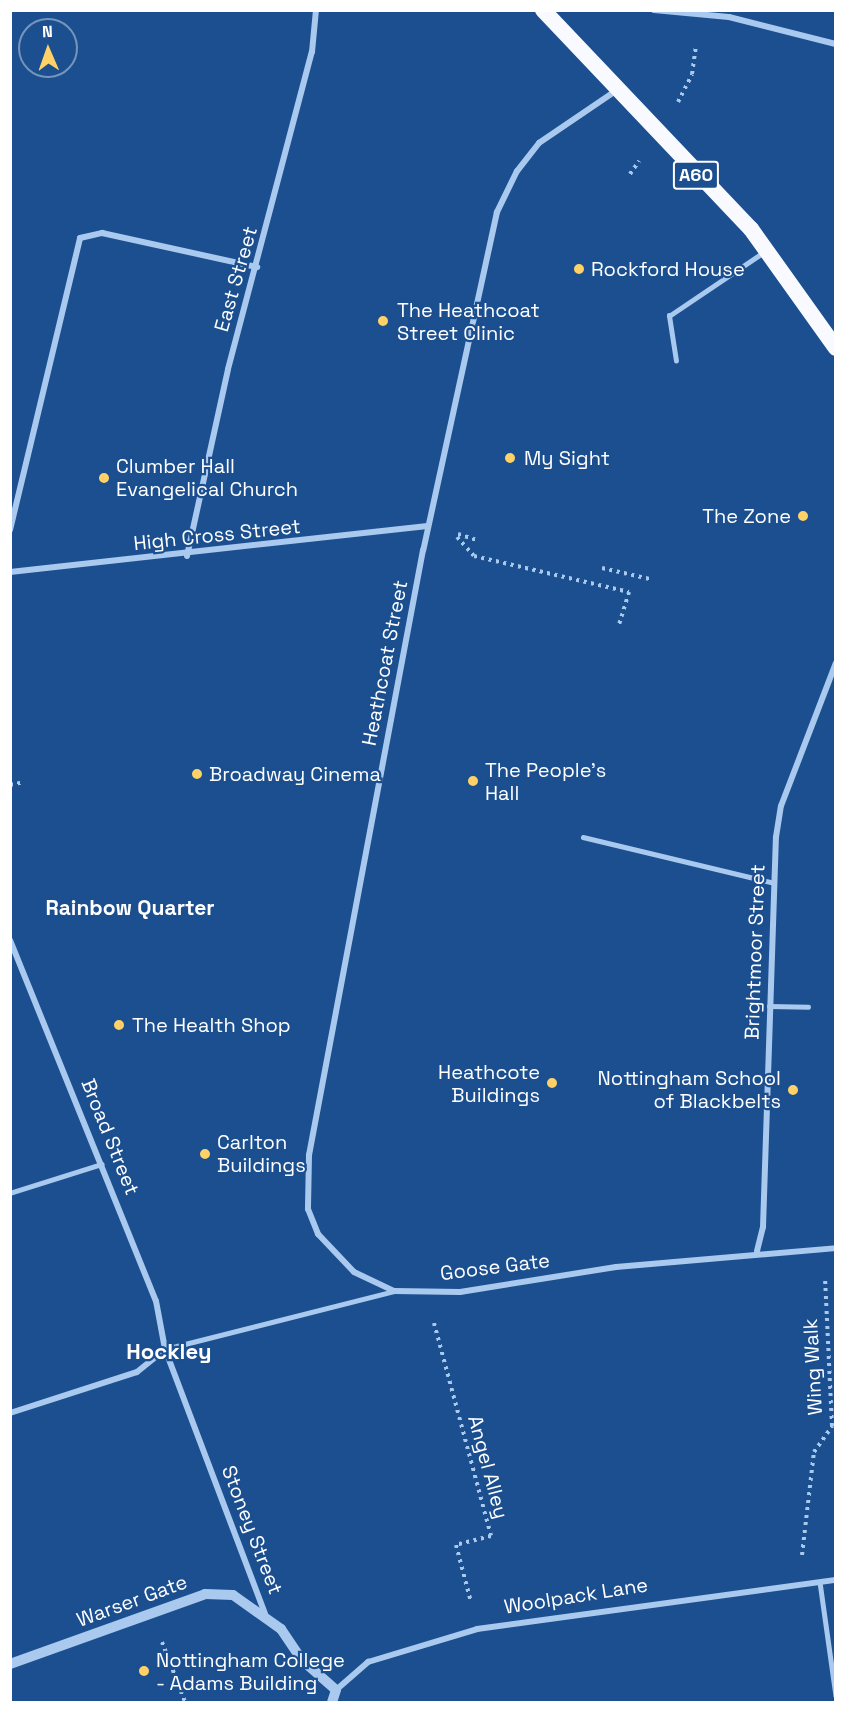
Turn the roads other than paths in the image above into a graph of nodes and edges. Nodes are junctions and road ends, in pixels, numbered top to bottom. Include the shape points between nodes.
1 (316, 10) edge
2 (543, 10) edge
3 (654, 10) edge
4 (836, 44) edge
5 (617, 90) junction
6 (767, 250) junction
7 (257, 267) junction
8 (836, 348) edge
9 (676, 361) dead end
10 (427, 526) junction
11 (10, 530) edge
12 (187, 556) junction
13 (10, 572) edge
14 (836, 663) edge
15 (583, 837) dead end
16 (774, 883) junction
17 (10, 940) edge
18 (768, 1006) junction
19 (808, 1007) dead end
20 (103, 1163) junction
21 (10, 1193) edge
22 (836, 1248) edge
23 (757, 1251) junction
24 (394, 1291) junction
25 (165, 1349) junction
26 (10, 1413) edge
27 (836, 1580) edge
28 (820, 1582) junction
29 (265, 1614) junction
30 (10, 1664) edge
31 (336, 1690) junction
32 (836, 1696) edge
33 (332, 1702) edge

1 - 7 street, East Street via 312,52
2 - 5 highway, A60
3 - 4 street via 729,17
5 - 6 highway, A60
5 - 10 street, Heathcoat Street via 539,143 517,171 497,212
6 - 8 highway, A60
6 - 9 lane via 669,316
7 - 11 street via 102,233 80,238
7 - 12 street, East Street via 228,369
10 - 12 street, High Cross Street
10 - 24 street, Heathcoat Street via 309,1155 308,1209 318,1234 354,1272
12 - 13 street, High Cross Street
14 - 16 street, Brightmoor Street via 781,806
15 - 16 lane
16 - 18 street, Brightmoor Street
17 - 20 street, Broad Street
18 - 19 lane
18 - 23 street, Brightmoor Street via 763,1227
20 - 21 lane
20 - 25 street, Broad Street via 156,1301
22 - 23 street, Goose Gate
23 - 24 street, Goose Gate via 460,1292
24 - 25 street, Goose Gate
25 - 26 street via 137,1372
25 - 29 street, Stoney Street
27 - 28 street, Woolpack Lane
28 - 31 street, Woolpack Lane via 477,1629 368,1662
28 - 32 lane
29 - 30 street, Warser Gate via 233,1595 205,1594
29 - 31 street, Stoney Street via 302,1660
31 - 33 street

